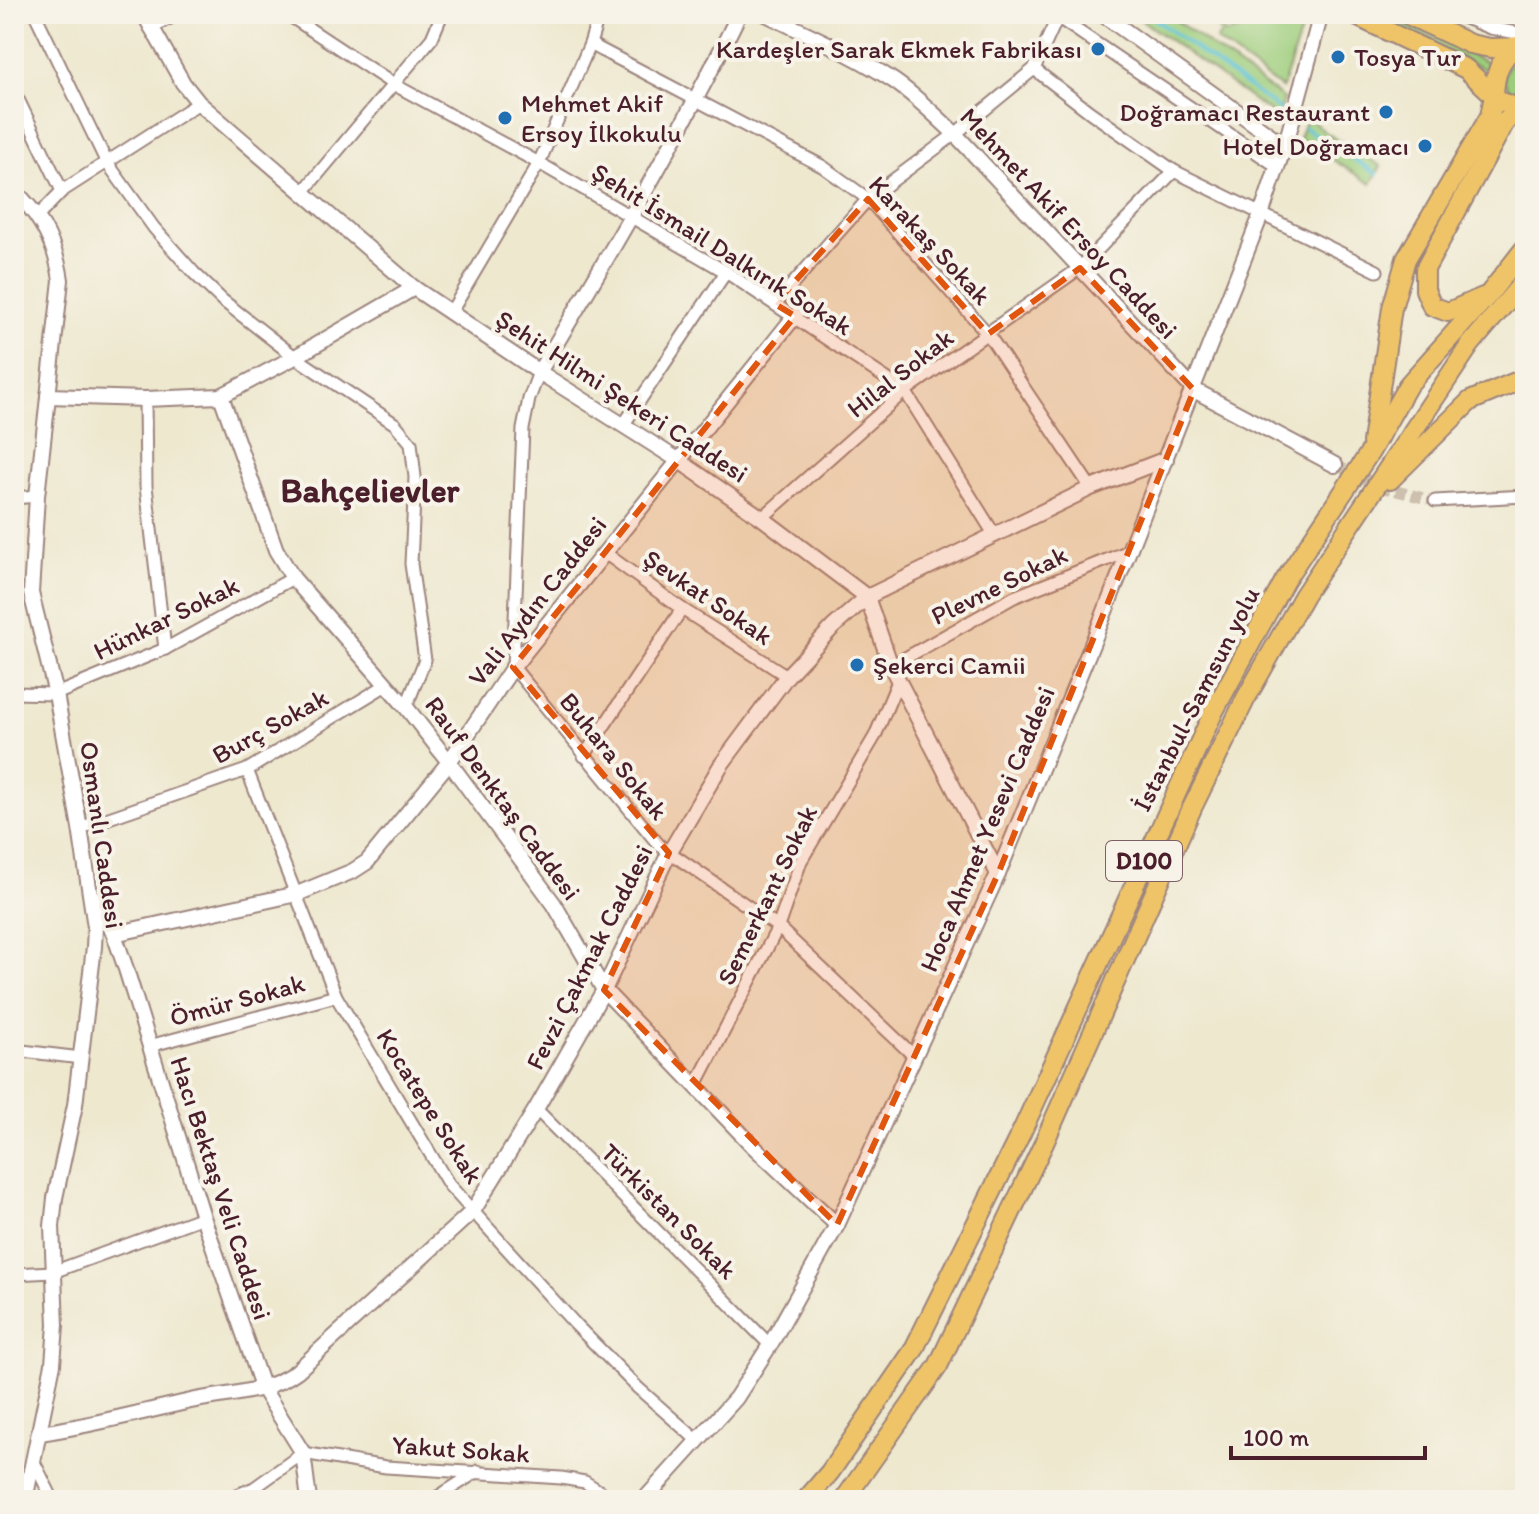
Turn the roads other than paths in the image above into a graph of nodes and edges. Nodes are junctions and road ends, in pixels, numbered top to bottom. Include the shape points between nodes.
1 (35, 14) edge
2 (178, 14) edge
3 (287, 14) edge
4 (442, 14) edge
5 (599, 14) edge
6 (739, 14) edge
7 (766, 14) edge
8 (1102, 14) edge
9 (1321, 14) edge
10 (1352, 14) edge
11 (1406, 14) edge
12 (1455, 14) edge
13 (1057, 15) edge
14 (147, 21) edge
15 (1519, 42) edge
16 (590, 44) junction
17 (1034, 69) junction
18 (393, 84) junction
19 (14, 91) edge
20 (1494, 95) junction
21 (697, 100) junction
22 (199, 103) junction
23 (1525, 108) edge
24 (955, 134) junction
25 (1287, 139) junction
26 (106, 161) junction
27 (539, 163) junction
28 (1278, 167) junction
29 (1174, 171) junction
30 (14, 191) edge
31 (62, 191) junction
32 (303, 192) junction
33 (868, 199) junction
34 (1261, 215) junction
35 (38, 216) junction
36 (631, 218) junction
37 (1525, 248) edge
38 (1080, 268) junction
39 (1377, 271) dead end
40 (726, 272) junction
41 (1525, 280) edge
42 (414, 288) junction
43 (1489, 294) junction
44 (775, 304) junction
45 (451, 312) junction
46 (795, 316) junction
47 (988, 334) junction
48 (295, 357) junction
49 (539, 372) junction
50 (1525, 378) edge
51 (1194, 390) junction
52 (905, 391) junction
53 (48, 396) junction
54 (221, 396) junction
55 (145, 399) junction
56 (624, 424) junction
57 (1370, 452) junction
58 (1166, 459) junction
59 (678, 460) junction
60 (1335, 465) tunnel mouth
61 (1091, 488) junction
62 (37, 496) junction
63 (1525, 496) edge
64 (14, 498) edge
65 (1435, 501) tunnel mouth
66 (1362, 507) junction
67 (762, 518) junction
68 (994, 534) junction
69 (1129, 551) junction
70 (605, 553) junction
71 (293, 578) junction
72 (867, 597) junction
73 (682, 609) junction
74 (165, 649) junction
75 (891, 666) junction
76 (513, 667) junction
77 (787, 676) junction
78 (898, 681) junction
79 (386, 685) junction
80 (14, 693) edge
81 (56, 694) junction
82 (406, 707) junction
83 (584, 756) junction
84 (449, 762) junction
85 (247, 770) junction
86 (80, 828) junction
87 (669, 853) junction
88 (998, 874) junction
89 (89, 887) junction
90 (297, 894) junction
91 (778, 927) junction
92 (114, 934) junction
93 (604, 990) junction
94 (336, 996) junction
95 (149, 1046) junction
96 (14, 1050) edge
97 (914, 1056) junction
98 (81, 1058) junction
99 (696, 1085) junction
100 (536, 1109) junction
101 (473, 1211) junction
102 (203, 1217) junction
103 (837, 1225) junction
104 (53, 1272) junction
105 (14, 1274) edge
106 (770, 1345) junction
107 (263, 1389) junction
108 (40, 1433) junction
109 (698, 1441) junction
110 (303, 1453) junction
111 (34, 1462) junction
112 (478, 1471) junction
113 (25, 1500) edge
114 (53, 1500) edge
115 (225, 1500) edge
116 (309, 1500) edge
117 (433, 1500) edge
118 (613, 1500) edge
119 (644, 1500) edge
120 (806, 1500) edge
121 (844, 1500) edge

1 - 26 street
2 - 14 street
3 - 18 street, Şehit İsmail Dalkırık Sokak
4 - 18 street via 432,38
5 - 16 street
6 - 21 street
7 - 24 street, Mehmet Akif Ersoy Caddesi via 892,79
8 - 25 street
9 - 25 street, Hoca Ahmet Yesevi Caddesi
10 - 20 main road via 1466,69
11 - 15 main road via 1470,44 1490,48
12 - 15 street
13 - 17 street
13 - 28 street
14 - 22 street, Şehit Hilmi Şekeri Caddesi
15 - 20 main road via 1504,55
16 - 21 street, Karakaş Sokak
16 - 27 street
17 - 24 street
17 - 29 street
18 - 27 street, Şehit İsmail Dalkırık Sokak
18 - 32 street
19 - 31 street
20 - 23 main road via 1507,105
20 - 57 main road via 1490,116 1406,259 1392,308
21 - 33 street, Karakaş Sokak via 822,166
21 - 36 street
22 - 26 street
22 - 32 street, Şehit Hilmi Şekeri Caddesi
23 - 43 main road via 1505,122 1425,269 1432,306 1448,312
24 - 33 street
24 - 38 street, Mehmet Akif Ersoy Caddesi
25 - 28 street, Hoca Ahmet Yesevi Caddesi
26 - 31 street
26 - 48 street via 194,273
27 - 36 street, Şehit İsmail Dalkırık Sokak
27 - 45 street
28 - 34 street, Hoca Ahmet Yesevi Caddesi
29 - 34 street
29 - 38 street, Hilal Sokak
30 - 35 street, Osmanlı Caddesi
31 - 35 street
32 - 42 street, Şehit Hilmi Şekeri Caddesi
33 - 44 street
33 - 47 street, Karakaş Sokak
34 - 39 street
34 - 51 street, Hoca Ahmet Yesevi Caddesi
35 - 53 street, Osmanlı Caddesi via 58,259 61,280
36 - 40 street, Şehit İsmail Dalkırık Sokak
36 - 49 street
37 - 43 main road, İstanbul-Samsun yolu / D100
38 - 47 street, Hilal Sokak
38 - 51 street, Mehmet Akif Ersoy Caddesi
40 - 44 street, Şehit İsmail Dalkırık Sokak
40 - 56 street
41 - 66 main road, İstanbul-Samsun yolu / D100 via 1470,345
42 - 45 street, Şehit Hilmi Şekeri Caddesi
42 - 48 street
43 - 57 main road, İstanbul-Samsun yolu / D100 via 1408,385
44 - 46 street, Şehit İsmail Dalkırık Sokak
45 - 49 street, Şehit Hilmi Şekeri Caddesi
46 - 52 street, Şehit İsmail Dalkırık Sokak
46 - 59 street, Vali Aydın Caddesi
47 - 52 street, Hilal Sokak
47 - 61 street, Karakaş Sokak
48 - 54 street
48 - 82 street via 395,424 411,443 411,564 425,660
49 - 56 street, Şehit Hilmi Şekeri Caddesi
49 - 76 street via 523,429
50 - 66 main road via 1470,401
51 - 58 street, Hoca Ahmet Yesevi Caddesi
51 - 60 street, Mehmet Akif Ersoy Caddesi
52 - 67 street, Hilal Sokak
52 - 68 street, Şehit İsmail Dalkırık Sokak
53 - 55 street
53 - 62 street, Osmanlı Caddesi
54 - 55 street
54 - 71 street, Rauf Denktaş Caddesi via 276,550
55 - 74 street via 147,497
56 - 59 street, Şehit Hilmi Şekeri Caddesi
57 - 120 main road, İstanbul-Samsun yolu / D100 via 1285,580 1214,711 1022,1131 913,1351
58 - 61 street, Fevzi Çakmak Caddesi
58 - 69 street, Hoca Ahmet Yesevi Caddesi
59 - 67 street, Şehit Hilmi Şekeri Caddesi
59 - 70 street, Vali Aydın Caddesi
61 - 68 street, Fevzi Çakmak Caddesi
62 - 64 street
62 - 81 street, Osmanlı Caddesi via 31,593
63 - 65 street
66 - 121 main road, İstanbul-Samsun yolu / D100 via 1304,595 1221,745 938,1366
67 - 72 street, Şehit Hilmi Şekeri Caddesi
68 - 72 street, Fevzi Çakmak Caddesi
69 - 75 street, Plevne Sokak via 1014,597
69 - 88 street, Hoca Ahmet Yesevi Caddesi
70 - 73 street, Şevkat Sokak
70 - 76 street, Vali Aydın Caddesi
71 - 74 street, Hünkar Sokak
71 - 79 street, Rauf Denktaş Caddesi
72 - 75 street
72 - 77 street, Fevzi Çakmak Caddesi
73 - 77 street, Şevkat Sokak
73 - 83 street
74 - 81 street, Hünkar Sokak
75 - 78 street
76 - 83 street, Buhara Sokak
76 - 84 street, Vali Aydın Caddesi
77 - 87 street, Fevzi Çakmak Caddesi via 729,753
78 - 88 street
78 - 91 street, Semerkant Sokak via 875,736 801,861
79 - 82 street, Rauf Denktaş Caddesi
79 - 85 street, Burç Sokak
80 - 81 street
81 - 86 street, Osmanlı Caddesi
82 - 84 street, Rauf Denktaş Caddesi
83 - 87 street, Buhara Sokak
84 - 90 street, Vali Aydın Caddesi via 367,862
84 - 93 street, Rauf Denktaş Caddesi via 554,904
85 - 86 street, Burç Sokak
85 - 90 street, Kocatepe Sokak
86 - 89 street, Osmanlı Caddesi
87 - 91 street, Buhara Sokak
87 - 93 street, Fevzi Çakmak Caddesi
88 - 97 street, Hoca Ahmet Yesevi Caddesi
89 - 92 street, Hacı Bektaş Veli Caddesi
89 - 98 street, Osmanlı Caddesi via 95,927
90 - 92 street, Vali Aydın Caddesi
90 - 94 street, Kocatepe Sokak
91 - 97 street, Buhara Sokak
91 - 99 street, Semerkant Sokak
92 - 95 street, Hacı Bektaş Veli Caddesi
93 - 99 street, Rauf Denktaş Caddesi
93 - 100 street, Fevzi Çakmak Caddesi
94 - 95 street, Ömür Sokak
94 - 101 street, Kocatepe Sokak via 449,1185
95 - 102 street, Hacı Bektaş Veli Caddesi
96 - 98 street
97 - 103 street, Hoca Ahmet Yesevi Caddesi
98 - 104 street, Osmanlı Caddesi via 55,1198
99 - 103 street, Rauf Denktaş Caddesi
100 - 101 street, Fevzi Çakmak Caddesi
100 - 106 street, Türkistan Sokak
101 - 107 street, Fevzi Çakmak Caddesi via 297,1371
101 - 109 street, Kocatepe Sokak via 576,1325
102 - 104 street
102 - 107 street, Hacı Bektaş Veli Caddesi
103 - 106 street, Hoca Ahmet Yesevi Caddesi
104 - 105 street
104 - 108 street, Osmanlı Caddesi via 56,1343
106 - 109 street, Hoca Ahmet Yesevi Caddesi via 736,1398
107 - 108 street, Fevzi Çakmak Caddesi
107 - 110 street, Hacı Bektaş Veli Caddesi
108 - 111 street, Osmanlı Caddesi
109 - 119 street, Hoca Ahmet Yesevi Caddesi
110 - 112 street, Yakut Sokak via 386,1467
110 - 115 street via 254,1488
110 - 116 street, Hacı Bektaş Veli Caddesi
111 - 113 street, Osmanlı Caddesi
111 - 114 street
112 - 117 street
112 - 118 street, Yakut Sokak via 585,1482

